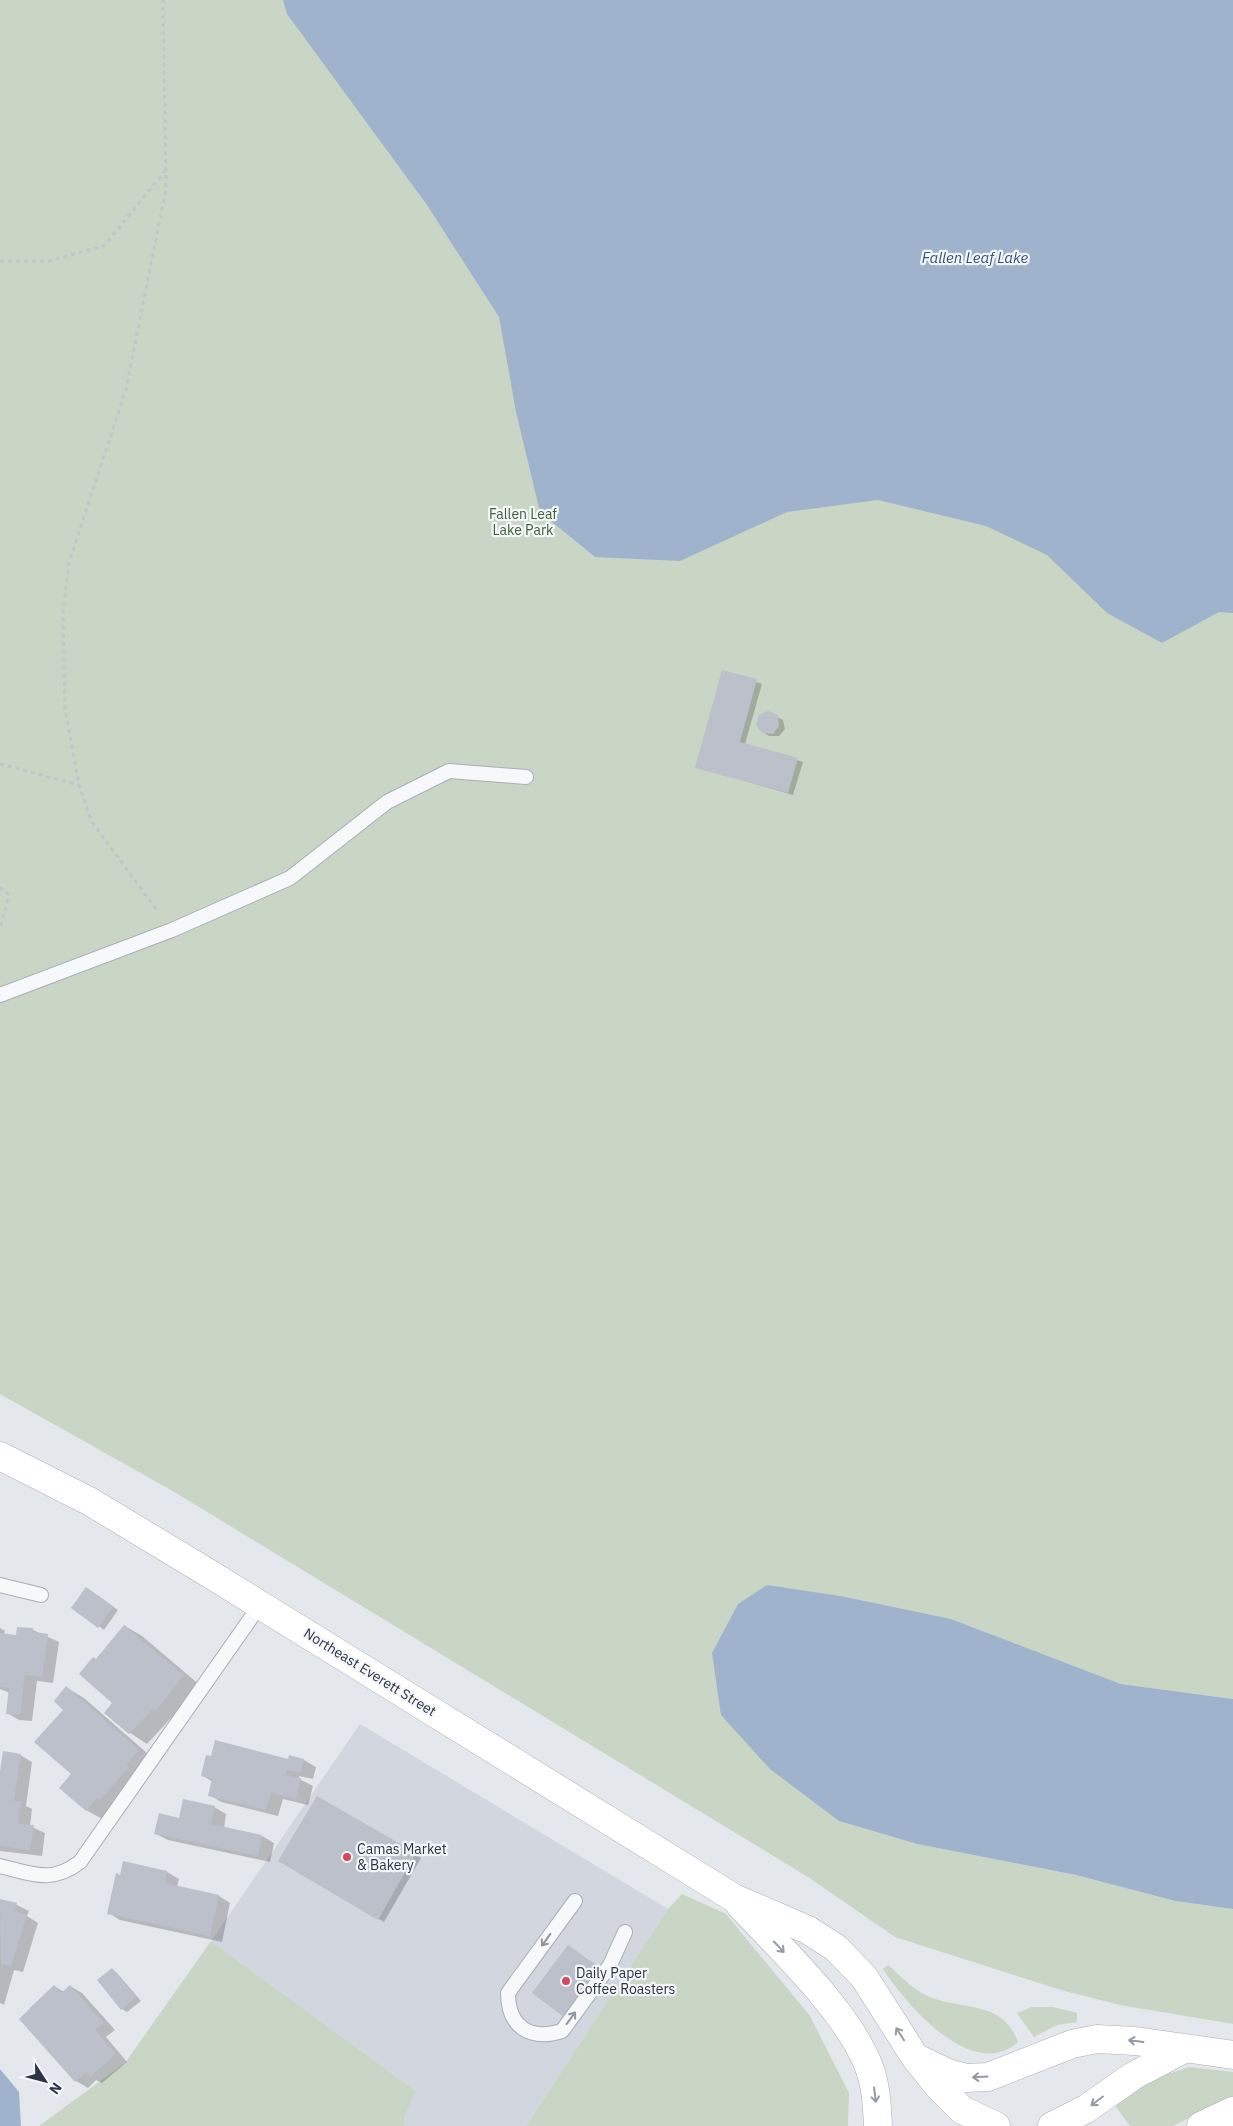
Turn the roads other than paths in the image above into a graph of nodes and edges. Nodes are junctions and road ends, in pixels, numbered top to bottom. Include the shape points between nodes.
1 (526, 777) dead end
2 (0, 995) edge
3 (0, 1456) edge
4 (0, 1585) edge
5 (41, 1595) dead end
6 (260, 1604) junction
7 (0, 1866) edge
8 (734, 1898) junction
9 (575, 1901) dead end
10 (625, 1932) dead end
11 (1184, 2049) junction
12 (1233, 2055) edge
13 (915, 2057) junction
14 (1227, 2116) edge
15 (878, 2126) edge
16 (996, 2126) edge
17 (1052, 2126) edge
18 (1201, 2126) edge

1 - 2 lane via 449,770 387,802 290,878 172,930
3 - 6 main road, Northeast Everett Street via 89,1501
4 - 5 lane
6 - 7 lane via 80,1862 55,1876 40,1876
6 - 8 main road, Northeast Everett Street
13 -> 8 main road, Northeast Everett Street via 864,1977 836,1948 808,1930
8 -> 15 main road, Northeast Everett Street via 838,2014 868,2062 875,2090
9 -> 10 lane via 508,1992 511,2014 525,2030 537,2035 562,2031 610,1965
11 - 12 main road
11 -> 13 main road via 1098,2039 1072,2044 996,2074 973,2078 948,2073
11 -> 17 main road
13 - 16 main road, Northeast Everett Street via 962,2110
14 - 18 main road

